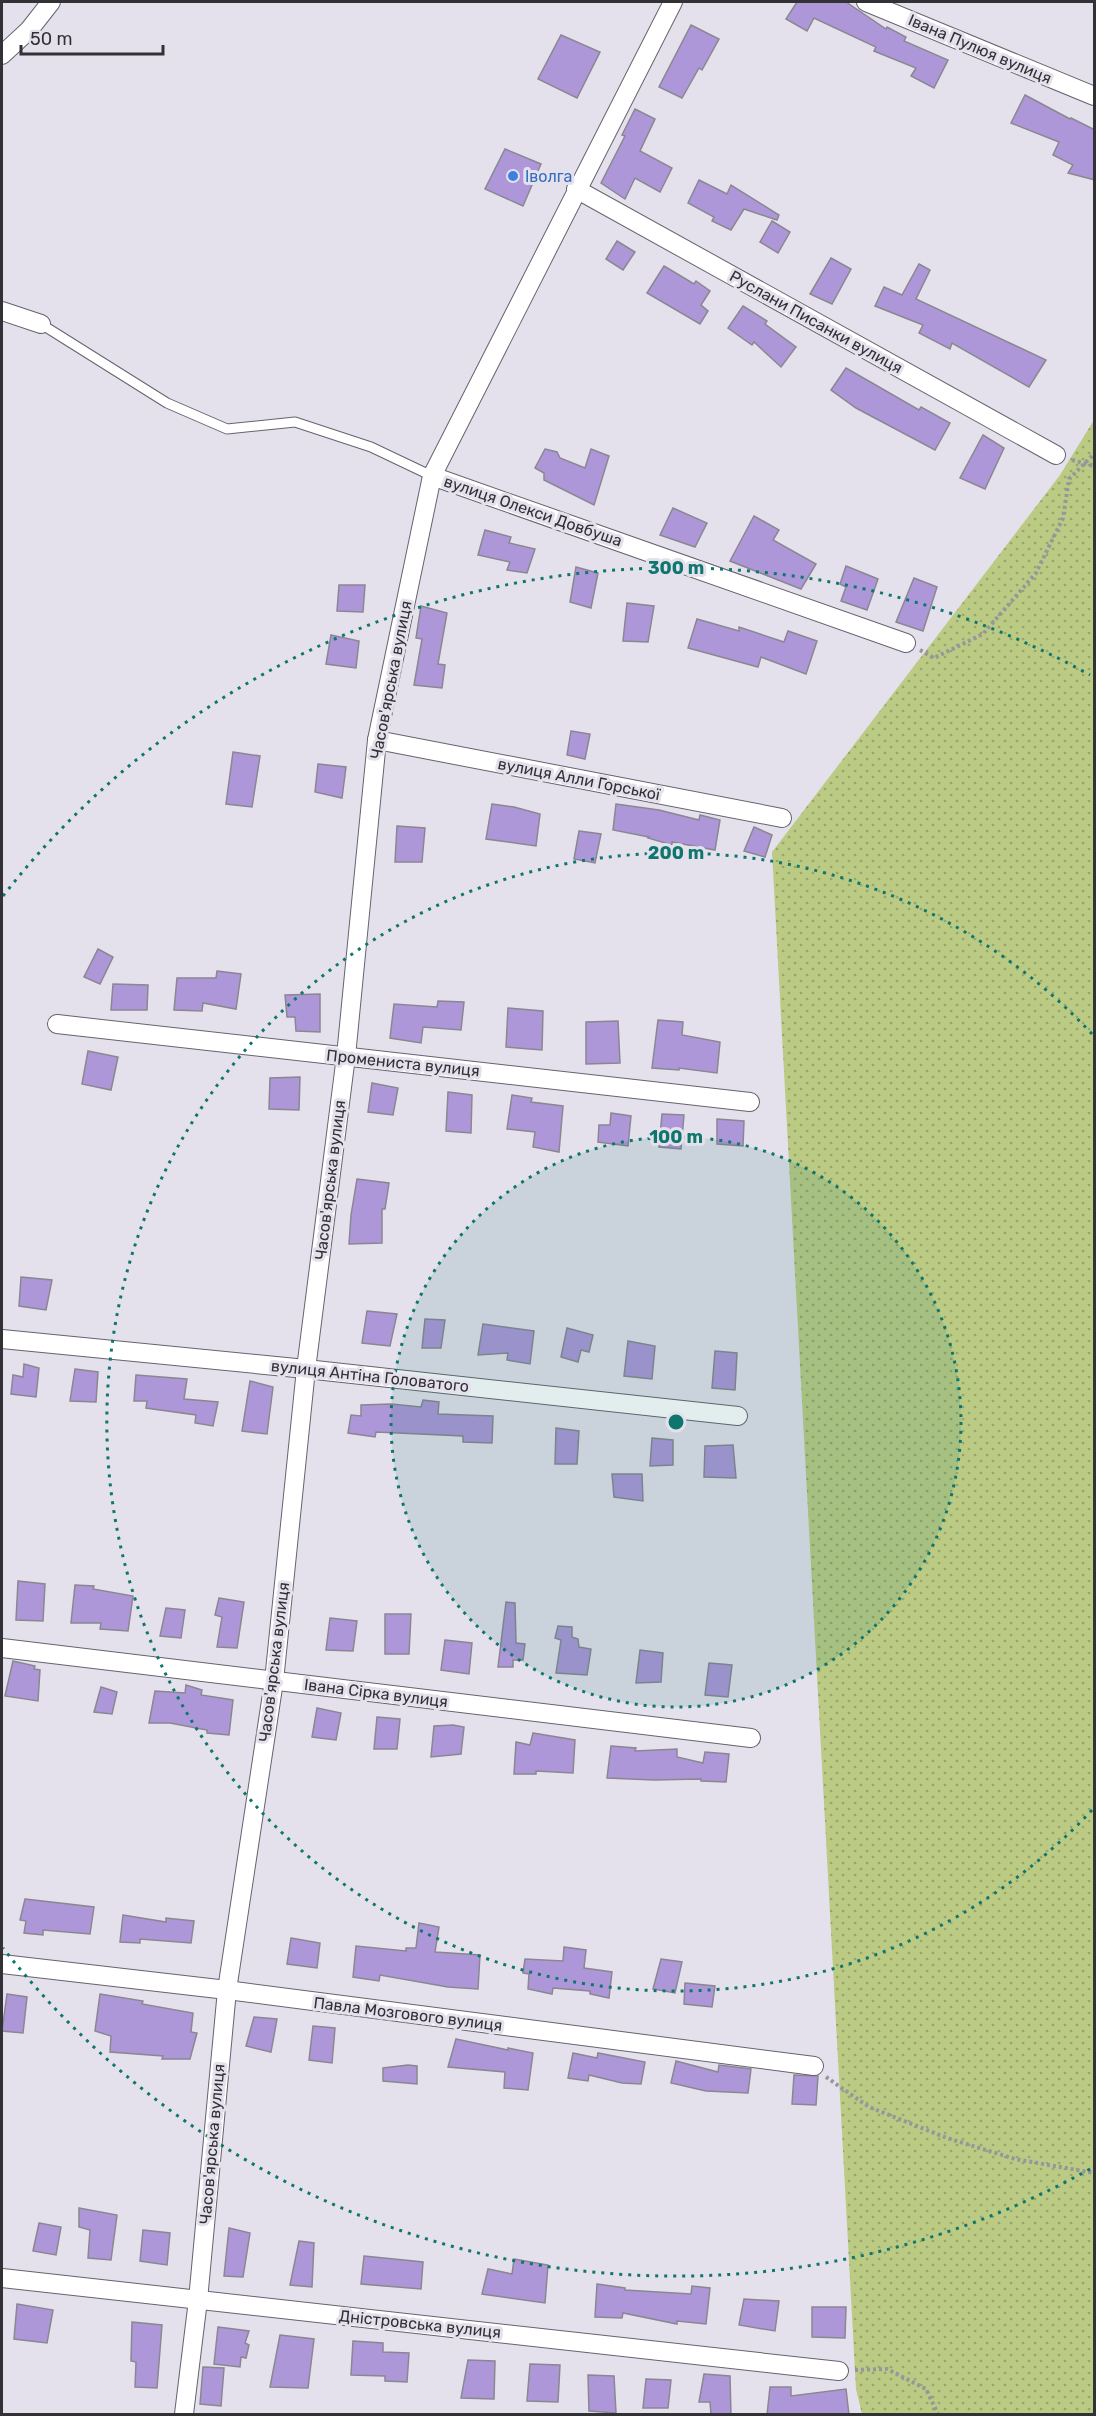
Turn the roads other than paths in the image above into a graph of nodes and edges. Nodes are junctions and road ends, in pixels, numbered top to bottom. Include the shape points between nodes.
1 (51, 2) edge
2 (673, 2) edge
3 (866, 2) edge
4 (2, 55) edge
5 (1095, 96) edge
6 (576, 189) junction
7 (2, 311) edge
8 (41, 324) joint
9 (1056, 455) road end
10 (432, 476) junction
11 (906, 643) road end
12 (377, 740) junction
13 (782, 818) dead end
14 (57, 1024) dead end
15 (346, 1056) junction
16 (750, 1102) dead end
17 (2, 1339) edge
18 (306, 1369) junction
19 (738, 1416) dead end
20 (2, 1648) edge
21 (274, 1681) junction
22 (751, 1738) dead end
23 (2, 1964) edge
24 (227, 1990) junction
25 (814, 2066) road end
26 (2, 2278) edge
27 (198, 2300) junction
28 (839, 2371) road end
29 (184, 2415) edge

1 - 4 street
2 - 6 street, Часов'ярська вулиця
3 - 5 street, Івана Пулюя вулиця
6 - 9 street, Руслани Писанки вулиця
6 - 10 street, Часов'ярська вулиця
7 - 8 street
8 - 10 lane via 167,403 226,429 295,422 371,447
10 - 11 street, вулиця Олекси Довбуша
10 - 12 street, Часов'ярська вулиця
12 - 13 street, вулиця Алли Горської
12 - 15 street, Часов'ярська вулиця
14 - 15 street, Промениста вулиця
15 - 16 street, Промениста вулиця
15 - 18 street, Часов'ярська вулиця
17 - 18 street, вулиця Антіна Головатого
18 - 19 street, вулиця Антіна Головатого
18 - 21 street, Часов'ярська вулиця
20 - 21 street, Івана Сірка вулиця
21 - 22 street, Івана Сірка вулиця
21 - 24 street, Часов'ярська вулиця
23 - 24 street, Павла Мозгового вулиця
24 - 25 street, Павла Мозгового вулиця
24 - 27 street, Часов'ярська вулиця
26 - 27 street, Дністровська вулиця
27 - 28 street, Дністровська вулиця
27 - 29 street, Часов'ярська вулиця

